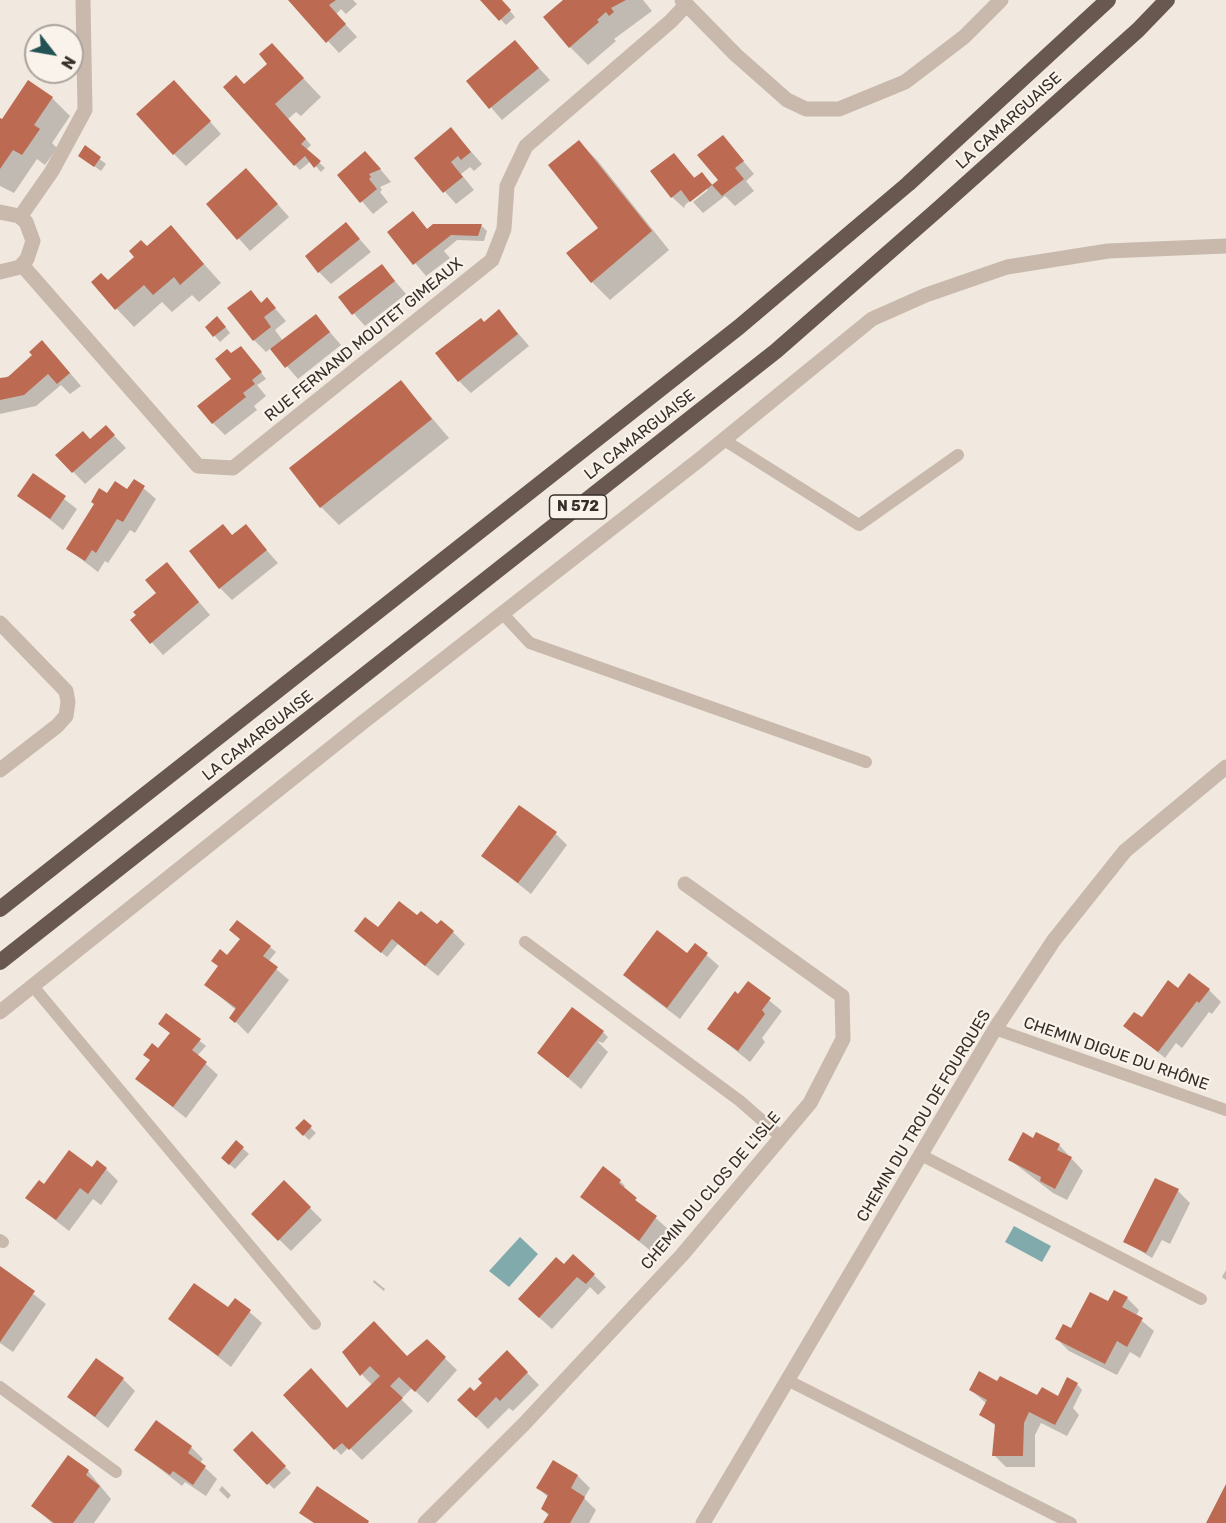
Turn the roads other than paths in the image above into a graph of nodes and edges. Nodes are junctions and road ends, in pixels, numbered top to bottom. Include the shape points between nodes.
1 (83, 0) edge
2 (1001, 0) edge
3 (1108, 0) edge
4 (1167, 0) edge
5 (684, 3) edge
6 (0, 212) edge
7 (20, 217) junction
8 (1226, 246) edge
9 (22, 265) junction
10 (0, 272) edge
11 (724, 440) junction
12 (958, 455) dead end
13 (502, 613) junction
14 (0, 622) edge
15 (866, 762) dead end
16 (1226, 767) edge
17 (0, 770) edge
18 (685, 884) dead end
19 (0, 909) edge
20 (525, 942) dead end
21 (0, 962) edge
22 (32, 985) junction
23 (0, 1012) edge
24 (996, 1029) junction
25 (1226, 1110) edge
26 (781, 1137) junction
27 (921, 1155) junction
28 (1201, 1299) dead end
29 (315, 1324) dead end
30 (789, 1381) junction
31 (0, 1386) edge
32 (116, 1472) dead end
33 (425, 1523) edge
34 (703, 1523) edge
35 (1071, 1523) edge

1 - 7 street via 85,110 52,171
2 - 5 street via 964,37 905,81 840,109 807,109 787,100
3 - 19 highway, LA CAMARGUAISE / N 572 via 908,184 739,327
4 - 21 highway, LA CAMARGUAISE / N 572 via 776,351
5 - 9 street, RUE FERNAND MOUTET GIMEAUX via 671,21 526,146 507,186 504,229 492,260 232,468 198,466
6 - 7 street
7 - 9 street via 33,241 32,251
8 - 11 street via 1108,251 1007,267 926,295 872,319
9 - 10 street
11 - 12 lane via 859,525
11 - 13 street
13 - 15 lane via 530,643
13 - 22 street
14 - 17 street via 66,691 68,702 66,716 57,726
16 - 24 street, CHEMIN DU TROU DE FOURQUES via 1125,851 1054,940
18 - 26 street, CHEMIN DU CLOS DE L'ISLE via 842,996 843,1039 810,1103
20 - 26 lane via 740,1101
22 - 23 street
22 - 29 lane
24 - 25 lane, CHEMIN DIGUE DU RHÔNE
24 - 27 street, CHEMIN DU TROU DE FOURQUES
26 - 33 street, CHEMIN DU CLOS DE L'ISLE via 682,1255
27 - 28 lane
27 - 30 street, CHEMIN DU TROU DE FOURQUES
30 - 34 street, CHEMIN DU TROU DE FOURQUES
30 - 35 lane
31 - 32 lane

